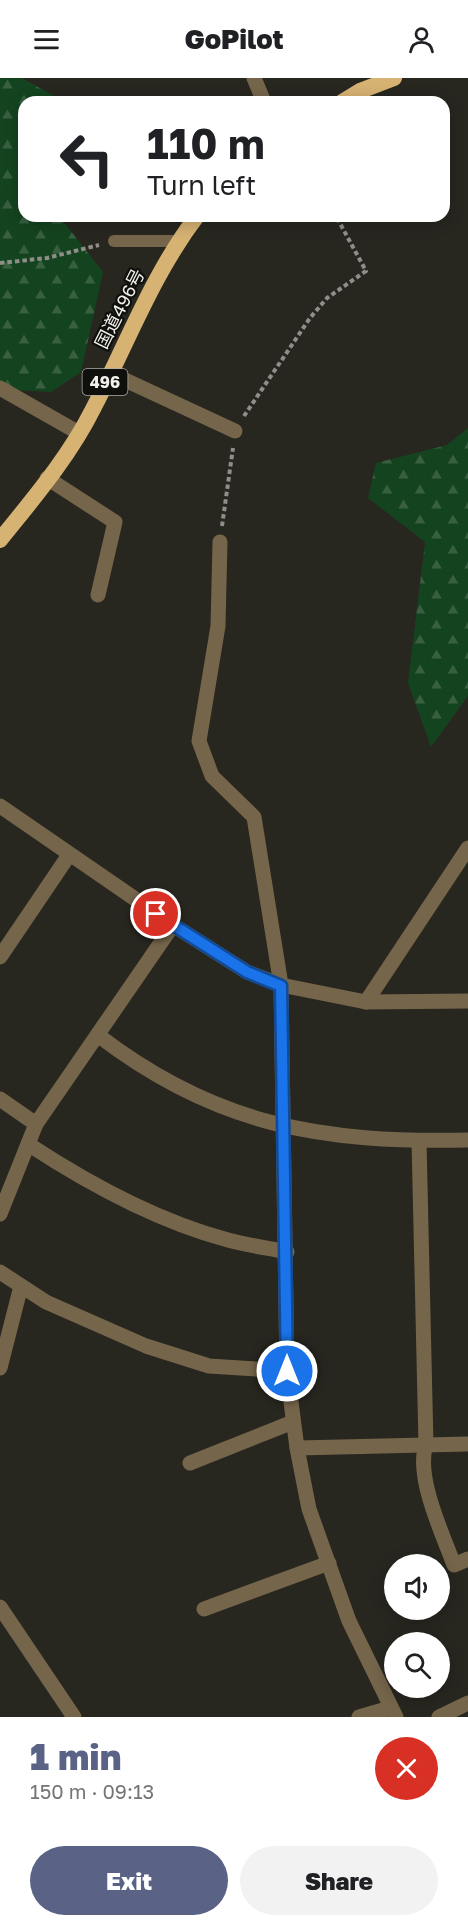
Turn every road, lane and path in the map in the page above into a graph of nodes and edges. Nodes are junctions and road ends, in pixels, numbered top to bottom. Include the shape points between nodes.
1 (254, 78) edge
2 (394, 78) edge
3 (262, 96) edge
4 (352, 96) edge
5 (192, 222) edge
6 (339, 222) edge
7 (114, 241) joint
8 (178, 241) junction
9 (0, 262) edge
10 (110, 373) junction
11 (0, 388) edge
12 (236, 431) junction
13 (79, 433) junction
14 (47, 478) junction
15 (0, 540) edge
16 (220, 542) joint
17 (98, 595) dead end
18 (0, 806) edge
19 (468, 848) edge
20 (69, 855) junction
21 (463, 863) edge
22 (173, 925) junction
23 (0, 957) edge
24 (281, 986) junction
25 (468, 1001) edge
26 (366, 1002) junction
27 (99, 1036) junction
28 (0, 1100) edge
29 (36, 1124) junction
30 (285, 1128) junction
31 (468, 1140) edge
32 (419, 1141) junction
33 (28, 1144) junction
34 (0, 1214) edge
35 (287, 1252) junction
36 (0, 1272) edge
37 (21, 1286) junction
38 (0, 1368) edge
39 (287, 1371) junction
40 (293, 1422) junction
41 (468, 1444) edge
42 (426, 1445) junction
43 (297, 1448) junction
44 (190, 1463) dead end
45 (468, 1559) edge
46 (329, 1563) junction
47 (0, 1608) edge
48 (204, 1609) dead end
49 (468, 1703) edge
50 (393, 1713) edge
51 (74, 1717) edge
52 (359, 1717) edge
53 (439, 1717) edge

1 - 3 street
2 - 4 highway
5 - 8 highway, 国道496号 / 496
6 - 12 path via 366,271 327,298 310,318
7 - 8 lane
7 - 9 path via 46,258
8 - 10 highway, 国道496号 / 496
10 - 12 street
10 - 13 highway, 国道496号 / 496
11 - 13 street
12 - 16 path
13 - 14 highway, 国道496号 / 496
14 - 15 highway, 国道496号 / 496
14 - 17 street via 115,522
16 - 24 street via 218,626 198,741 212,776 254,817
18 - 20 street
19 - 21 street
20 - 22 street
20 - 23 street
21 - 26 street
22 - 24 street via 247,972
22 - 27 street
24 - 26 street
24 - 30 street
25 - 26 street
27 - 29 street
27 - 30 street via 138,1066 182,1091
28 - 29 street
29 - 33 street
30 - 32 street via 363,1139
30 - 35 street
31 - 32 street
32 - 42 street
33 - 34 street
33 - 35 street via 75,1174 183,1225 228,1240
35 - 39 street
36 - 37 street
37 - 38 street
37 - 39 street via 46,1302 146,1346 209,1366
39 - 40 street
40 - 43 street
40 - 44 street
41 - 42 street
42 - 43 street
42 - 45 street via 421,1458 435,1516 454,1565
43 - 46 street via 309,1509
46 - 48 street
46 - 50 street via 349,1621
47 - 51 street
49 - 53 street
50 - 52 street

